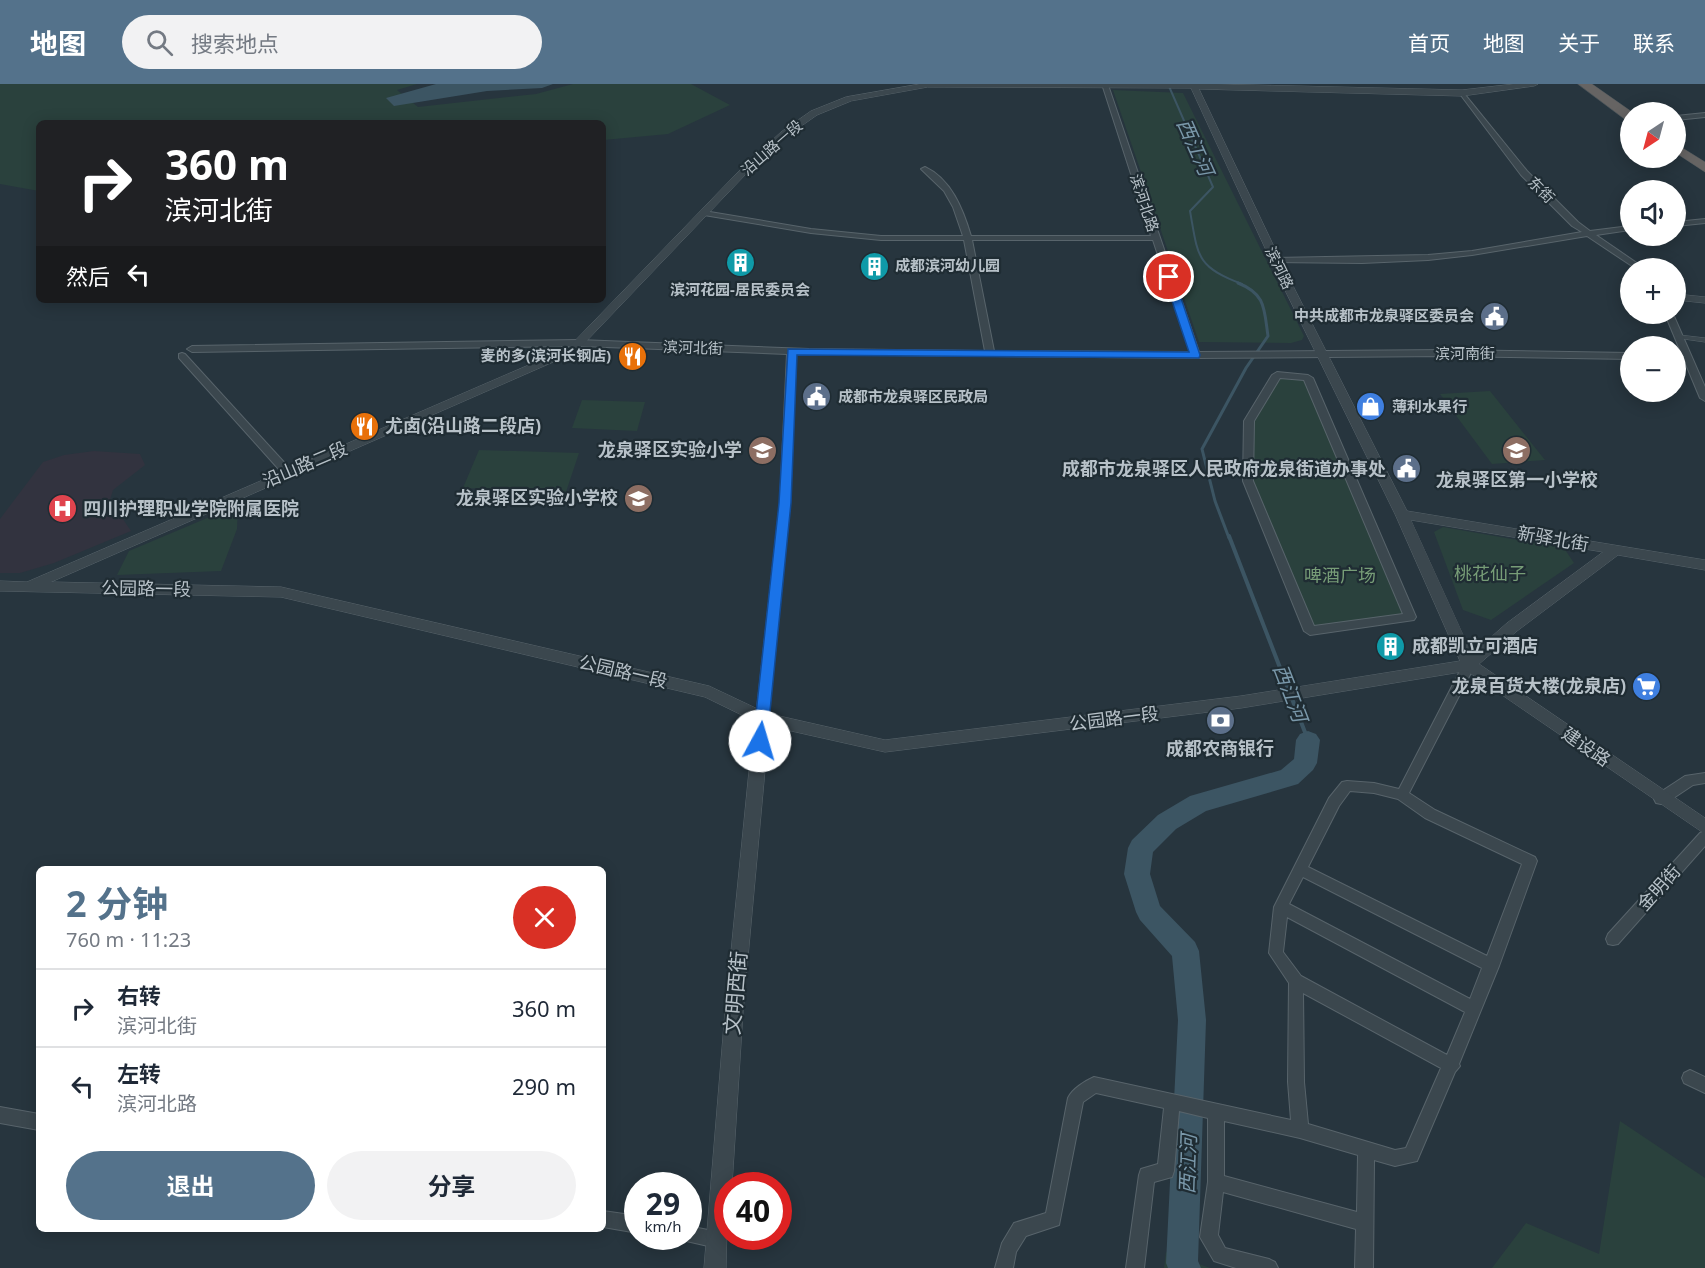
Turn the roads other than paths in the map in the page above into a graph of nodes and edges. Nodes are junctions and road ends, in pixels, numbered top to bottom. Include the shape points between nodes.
1 (1534, 84) edge
2 (1584, 84) edge
3 (1594, 84) edge
4 (1105, 85) edge
5 (1194, 85) edge
6 (1462, 93) junction
7 (1621, 102) edge
8 (1620, 110) edge
9 (1705, 115) edge
10 (1686, 117) edge
11 (1686, 147) edge
12 (1686, 155) edge
13 (1705, 160) edge
14 (1705, 168) edge
15 (925, 169) dead end
16 (704, 213) junction
17 (1705, 221) edge
18 (1686, 223) edge
19 (1620, 229) edge
20 (1587, 232) junction
21 (967, 236) junction
22 (1156, 238) junction
23 (1625, 258) edge
24 (1275, 260) junction
25 (1686, 298) edge
26 (1705, 300) edge
27 (1686, 338) edge
28 (1705, 340) edge
29 (579, 343) junction
30 (192, 349) dead end
31 (792, 352) junction
32 (990, 354) junction
33 (1195, 355) junction
34 (1206, 355) joint
35 (1324, 355) junction
36 (182, 356) dead end
37 (1620, 356) edge
38 (1687, 357) edge
39 (1705, 398) edge
40 (288, 473) junction
41 (1401, 514) junction
42 (1615, 550) junction
43 (1705, 565) edge
44 (0, 586) edge
45 (30, 586) junction
46 (1310, 631) joint
47 (1469, 665) junction
48 (762, 718) junction
49 (1705, 778) edge
50 (1402, 795) junction
51 (1661, 799) junction
52 (1705, 827) edge
53 (1705, 837) edge
54 (1300, 869) junction
55 (1281, 907) junction
56 (1613, 939) dead end
57 (1492, 966) junction
58 (1296, 981) junction
59 (1474, 1009) junction
60 (1452, 1066) junction
61 (1690, 1078) dead end
62 (1705, 1085) edge
63 (1174, 1103) junction
64 (1208, 1110) junction
65 (0, 1115) edge
66 (36, 1121) edge
67 (1300, 1130) junction
68 (1366, 1149) junction
69 (722, 1172) edge
70 (1216, 1182) junction
71 (606, 1220) edge
72 (624, 1223) edge
73 (1366, 1223) junction
74 (716, 1250) edge
75 (715, 1268) edge
76 (1004, 1268) edge
77 (1135, 1268) edge
78 (1269, 1268) edge
79 (1364, 1268) edge

1 - 6 street, 沿山路一段
2 - 8 highway
3 - 7 highway
4 - 5 street, 沿山路一段
4 - 16 street, 沿山路一段 via 928,85 849,99 814,113 784,134
4 - 22 street, 滨河北路
5 - 6 street, 沿山路一段
5 - 24 street, 滨河路
6 - 20 street, 东街 via 1524,173
9 - 10 street
11 - 13 highway
12 - 14 highway
15 - 21 street via 947,190
16 - 21 street via 881,238
16 - 29 street, 沿山路一段
17 - 18 street
19 - 20 street
20 - 23 street, 东街
20 - 24 street via 1450,256
21 - 22 street
21 - 32 street
22 - 33 street, 滨河北路
24 - 35 street, 滨河路
25 - 26 street
27 - 28 street
29 - 30 street, 滨河北街
29 - 31 street, 滨河北街
29 - 40 street, 沿山路二段 via 572,350
31 - 32 street, 滨河北街
31 - 48 street via 785,503
32 - 33 street, 滨河北街
33 - 34 street, 滨河北街
34 - 35 street, 滨河南街
35 - 37 street, 滨河南街
35 - 41 street, 滨河路
36 - 40 street
38 - 39 street
40 - 45 street, 沿山路二段
41 - 42 street, 新驿北街
41 - 47 street, 滨河路
42 - 43 street, 新驿北街
42 - 47 street via 1512,627
44 - 45 street, 公园路一段
45 - 48 street, 公园路一段 via 281,592 709,692
46 - 46 street via 1410,617 1308,378 1277,375 1249,421 1248,481
47 - 48 street, 公园路一段 via 1241,702 885,746
47 - 50 street
47 - 51 street, 建设路
48 - 69 street, 文明西街
49 - 51 street via 1690,780
50 - 54 street via 1347,786 1334,802
50 - 57 street via 1430,814 1530,861
51 - 52 street, 建设路
53 - 56 street, 金明街
54 - 55 street
54 - 57 street
55 - 58 street via 1276,953
55 - 59 street
57 - 59 street
58 - 60 street
58 - 67 street
59 - 60 street
60 - 68 street via 1411,1155 1395,1158
61 - 62 street
63 - 64 street
63 - 76 street via 1094,1085 1076,1098 1053,1219 1020,1229 1008,1249
63 - 77 street via 1166,1171 1147,1175
64 - 67 street
64 - 70 street
65 - 66 street
67 - 68 street
68 - 73 street
70 - 73 street
70 - 78 street via 1209,1237 1214,1246 1220,1255
71 - 72 street
73 - 79 street
74 - 75 street, 文明西街

